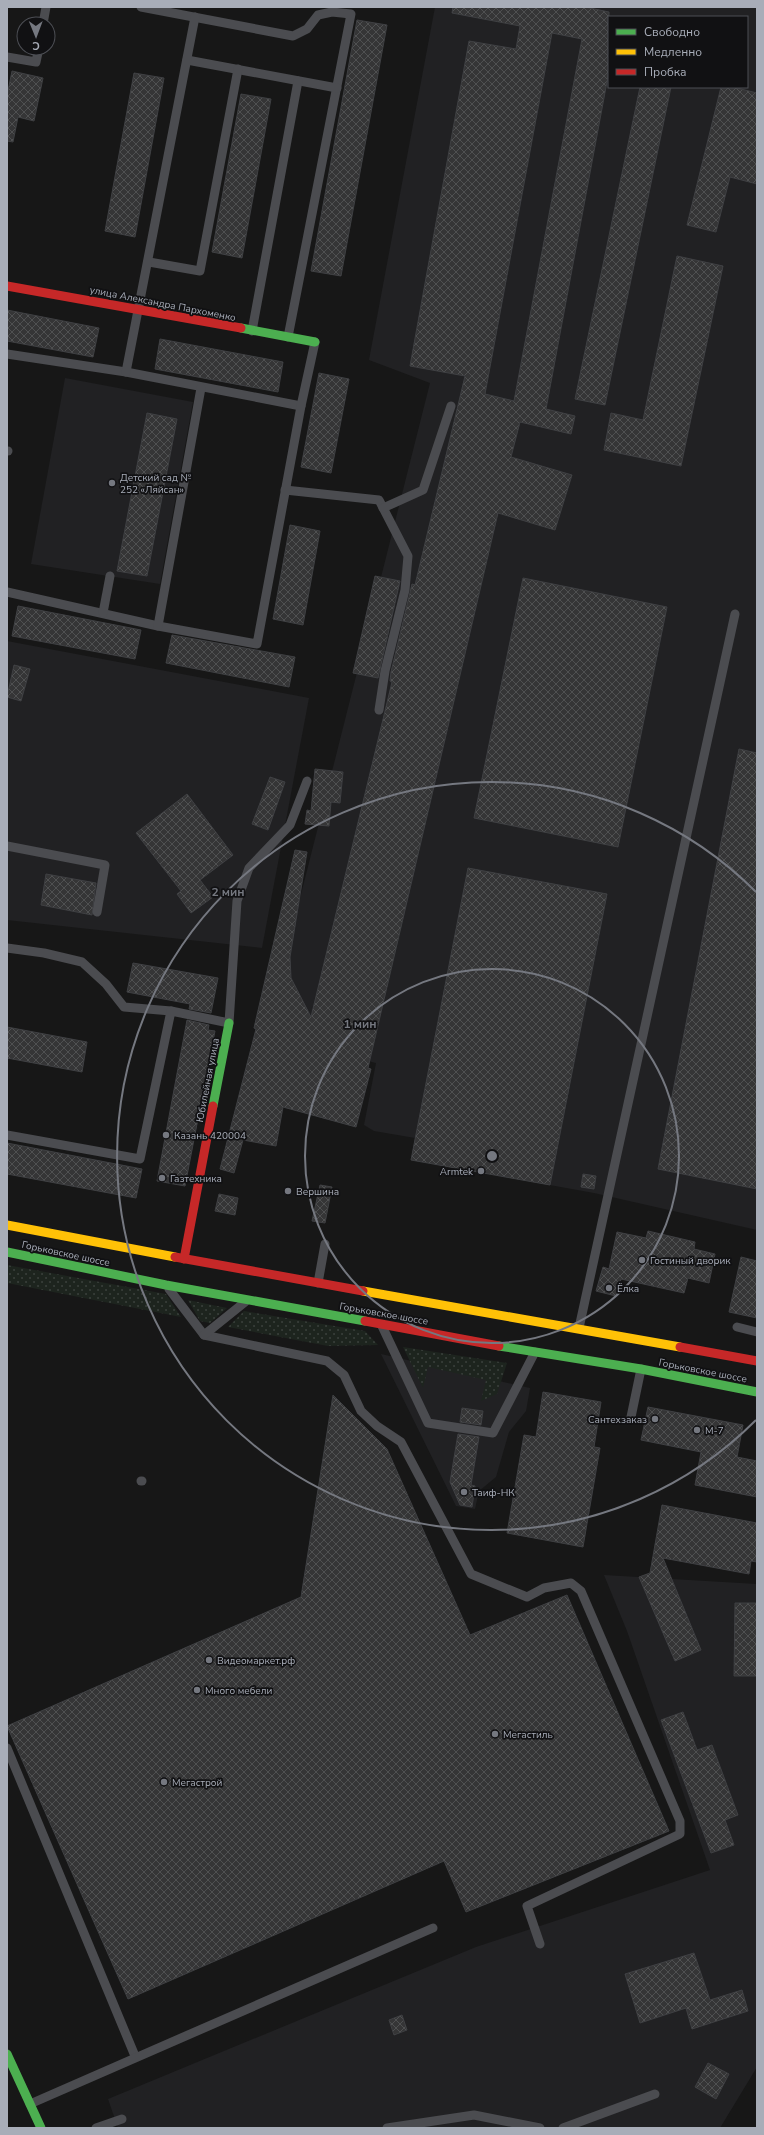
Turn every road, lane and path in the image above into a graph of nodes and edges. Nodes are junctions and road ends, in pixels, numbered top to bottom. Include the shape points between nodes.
1 (141, 7) edge
2 (195, 17) junction
3 (37, 56) edge
4 (7, 57) edge
5 (187, 60) junction
6 (238, 69) junction
7 (298, 81) junction
8 (337, 88) junction
9 (149, 262) junction
10 (7, 286) edge
11 (140, 309) junction
12 (252, 331) junction
13 (288, 338) junction
14 (315, 342) joint
15 (7, 354) edge
16 (126, 372) junction
17 (201, 388) junction
18 (301, 406) junction
19 (451, 406) dead end
20 (286, 490) junction
21 (383, 508) junction
22 (110, 576) dead end
23 (7, 592) edge
24 (103, 613) junction
25 (735, 614) dead end
26 (158, 626) junction
27 (379, 710) dead end
28 (307, 781) dead end
29 (7, 846) edge
30 (97, 912) dead end
31 (7, 948) edge
32 (171, 1011) junction
33 (229, 1023) junction
34 (7, 1135) edge
35 (7, 1225) edge
36 (325, 1244) dead end
37 (7, 1252) edge
38 (184, 1259) junction
39 (318, 1283) junction
40 (166, 1285) junction
41 (248, 1300) junction
42 (381, 1323) junction
43 (737, 1327) dead end
44 (579, 1328) junction
45 (757, 1332) edge
46 (204, 1335) junction
47 (535, 1352) junction
48 (757, 1361) edge
49 (641, 1369) junction
50 (757, 1392) edge
51 (631, 1417) dead end
52 (7, 1748) edge
53 (433, 1928) dead end
54 (540, 1944) dead end
55 (7, 2056) edge
56 (135, 2056) junction
57 (655, 2094) dead end
58 (30, 2104) junction
59 (122, 2119) dead end
60 (41, 2128) edge
61 (96, 2128) edge
62 (387, 2128) edge
63 (540, 2128) edge
64 (563, 2128) edge

1 - 2 lane
2 - 5 lane
2 - 8 lane via 293,36 307,29 318,15 332,12 351,14
3 - 4 lane via 36,62
5 - 6 lane
5 - 9 lane
6 - 7 lane
6 - 9 lane via 200,271
7 - 8 lane
7 - 12 lane
8 - 13 lane
9 - 11 lane
10 - 11 main road, улица Александра Пархоменко
11 - 12 main road, улица Александра Пархоменко
11 - 16 lane
12 - 13 main road, улица Александра Пархоменко
13 - 14 main road, улица Александра Пархоменко
14 - 18 lane
15 - 16 lane
16 - 17 lane
17 - 18 lane
17 - 26 lane
18 - 20 lane
19 - 21 lane via 423,490
20 - 21 lane via 379,500
20 - 26 lane via 257,644
21 - 27 lane via 408,556 405,590
22 - 24 lane
23 - 24 lane
24 - 26 lane
25 - 44 lane
28 - 33 lane via 290,825 249,868 237,901
29 - 30 lane via 105,865
31 - 32 lane via 82,962 106,984 124,1007
32 - 33 lane
32 - 34 lane via 140,1159
33 - 38 main road, Юбилейная улица
35 - 38 main road, Горьковское шоссе
36 - 39 lane
37 - 40 main road, Горьковское шоссе
38 - 39 main road, Горьковское шоссе
39 - 44 main road, Горьковское шоссе
40 - 41 main road, Горьковское шоссе
40 - 46 lane
41 - 42 main road, Горьковское шоссе
41 - 46 lane
42 - 47 main road, Горьковское шоссе
42 - 47 lane via 428,1423 493,1433
43 - 45 lane
44 - 48 main road, Горьковское шоссе
46 - 54 lane via 327,1361 344,1375 361,1411 377,1426 401,1442 471,1574 527,1597 544,1588 571,1583 581,1591 680,1821 680,1834 527,1906
47 - 49 main road, Горьковское шоссе
49 - 50 main road, Горьковское шоссе
49 - 51 lane
52 - 56 lane
53 - 56 lane
55 - 58 main road
56 - 58 lane
57 - 64 lane
58 - 60 main road
59 - 61 lane
62 - 63 lane via 474,2114

